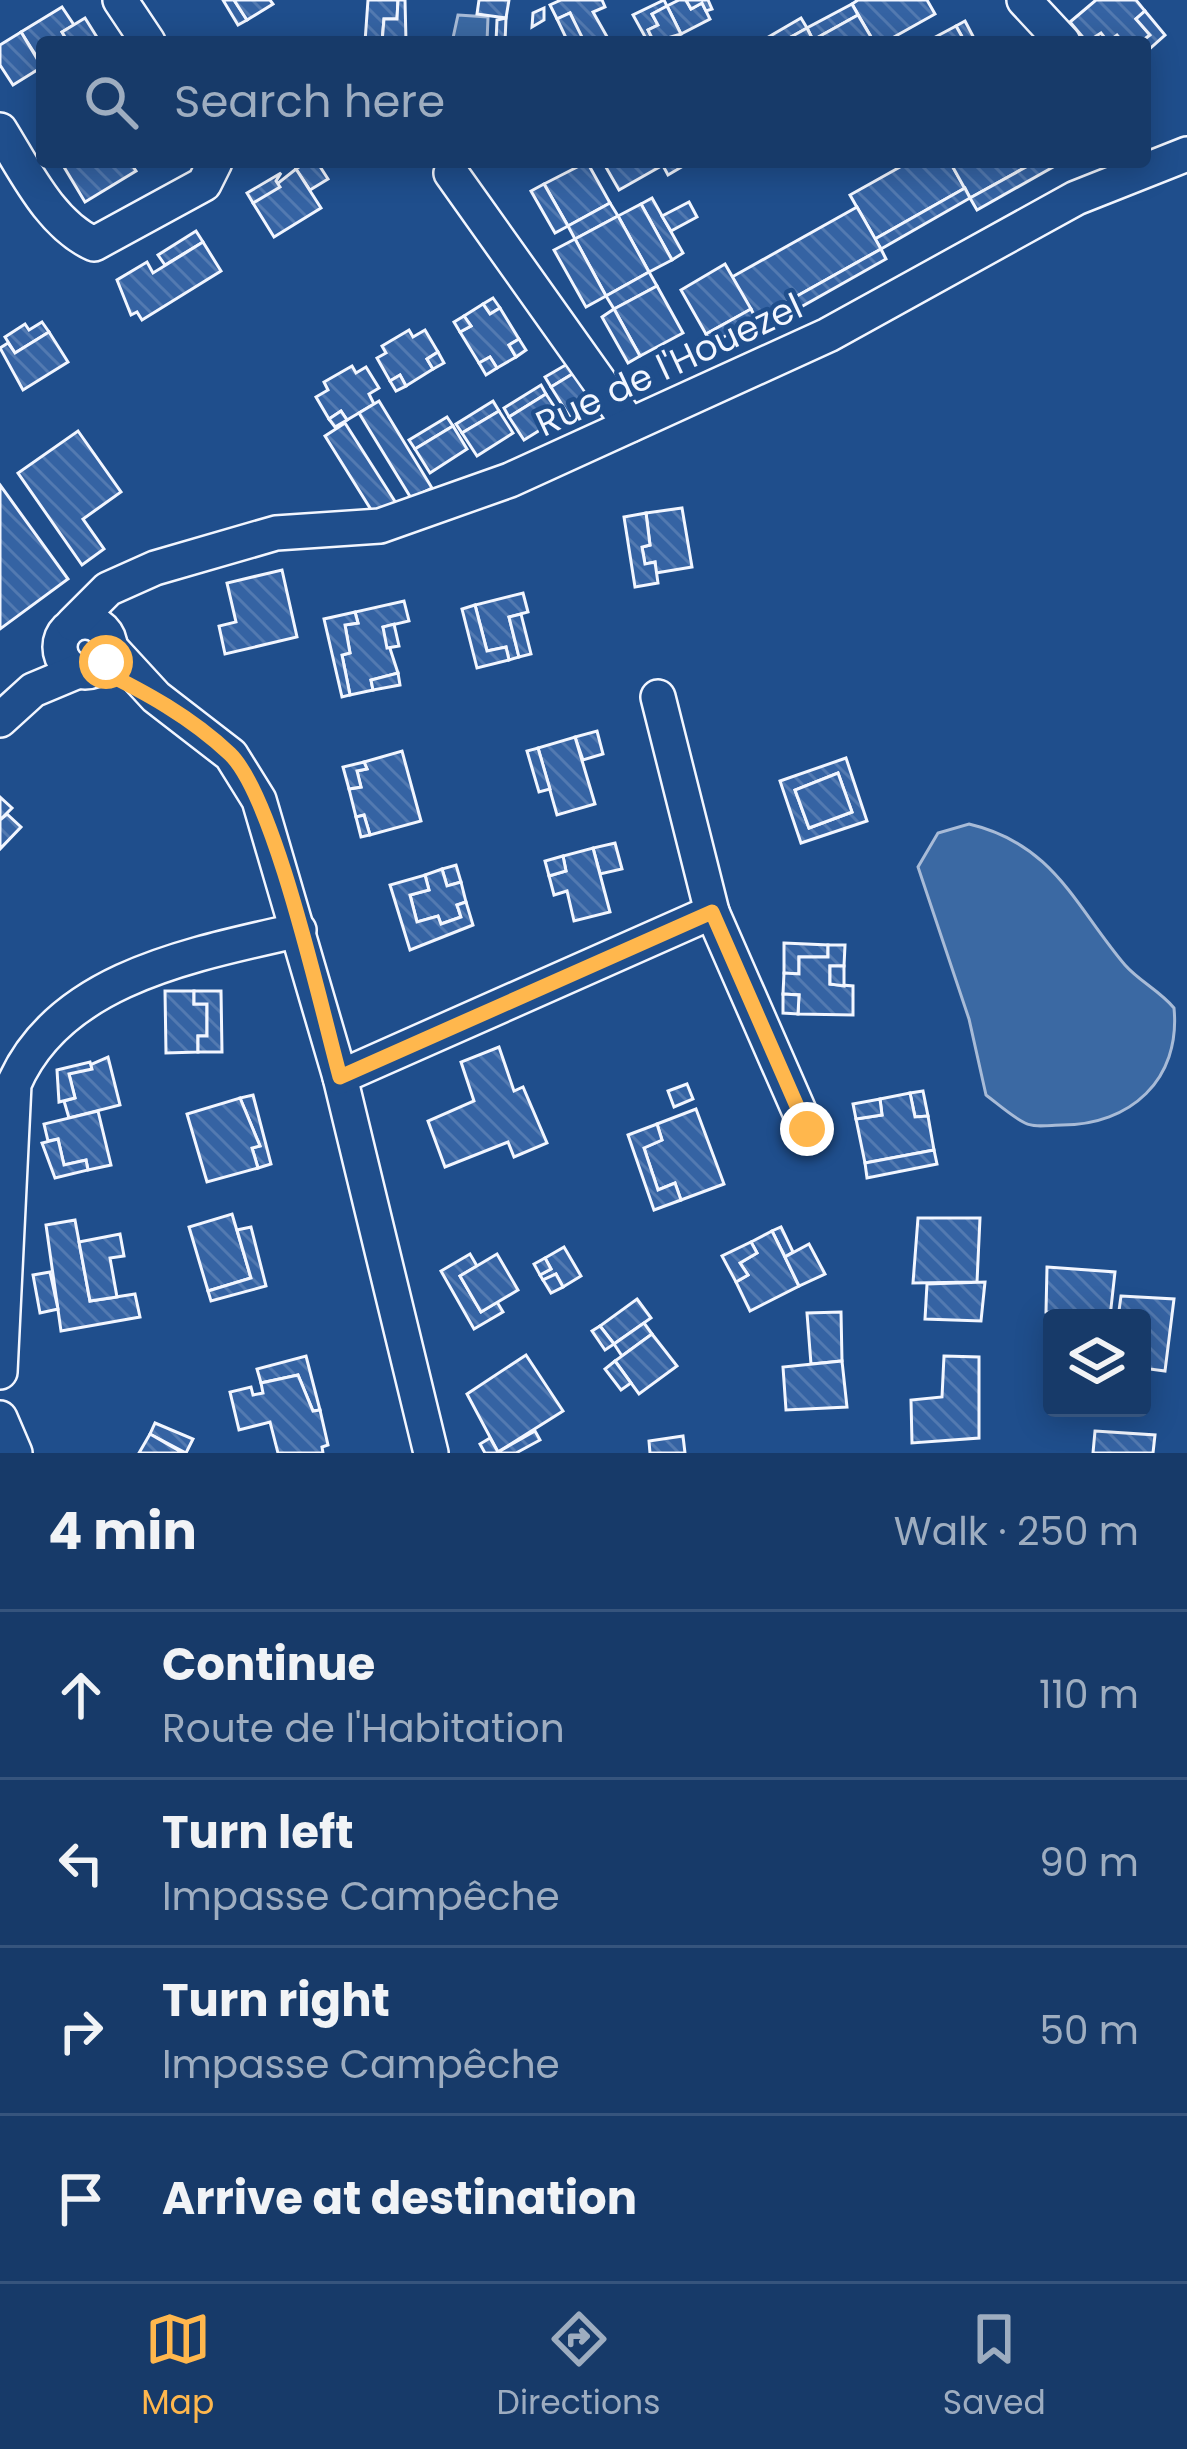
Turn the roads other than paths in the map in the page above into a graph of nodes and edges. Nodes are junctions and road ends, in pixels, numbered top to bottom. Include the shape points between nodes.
1 (120, 0) edge
2 (1024, 0) edge
3 (144, 36) edge
4 (1057, 36) edge
5 (0, 130) edge
6 (212, 168) edge
7 (1136, 168) edge
8 (452, 173) dead end
9 (631, 425) junction
10 (87, 649) junction
11 (13, 698) edge
12 (658, 698) dead end
13 (712, 912) junction
14 (299, 930) junction
15 (340, 1077) junction
16 (807, 1129) dead end
17 (0, 1372) edge
18 (0, 1418) edge
19 (15, 1453) edge
20 (431, 1453) edge

1 - 3 street
2 - 4 street
5 - 6 street via 43,198 94,244 204,184
7 - 9 street, Rue de l'Houezel via 828,335
8 - 9 street
9 - 10 street, Rue de l'Houezel via 380,526 276,533 155,568
10 - 11 street, Rue de l'Houezel
10 - 14 street via 231,755 259,800
12 - 13 street
13 - 15 street
13 - 16 street
14 - 15 street
14 - 17 street via 160,965 62,1015 30,1046 14,1084
15 - 20 street
18 - 19 street

